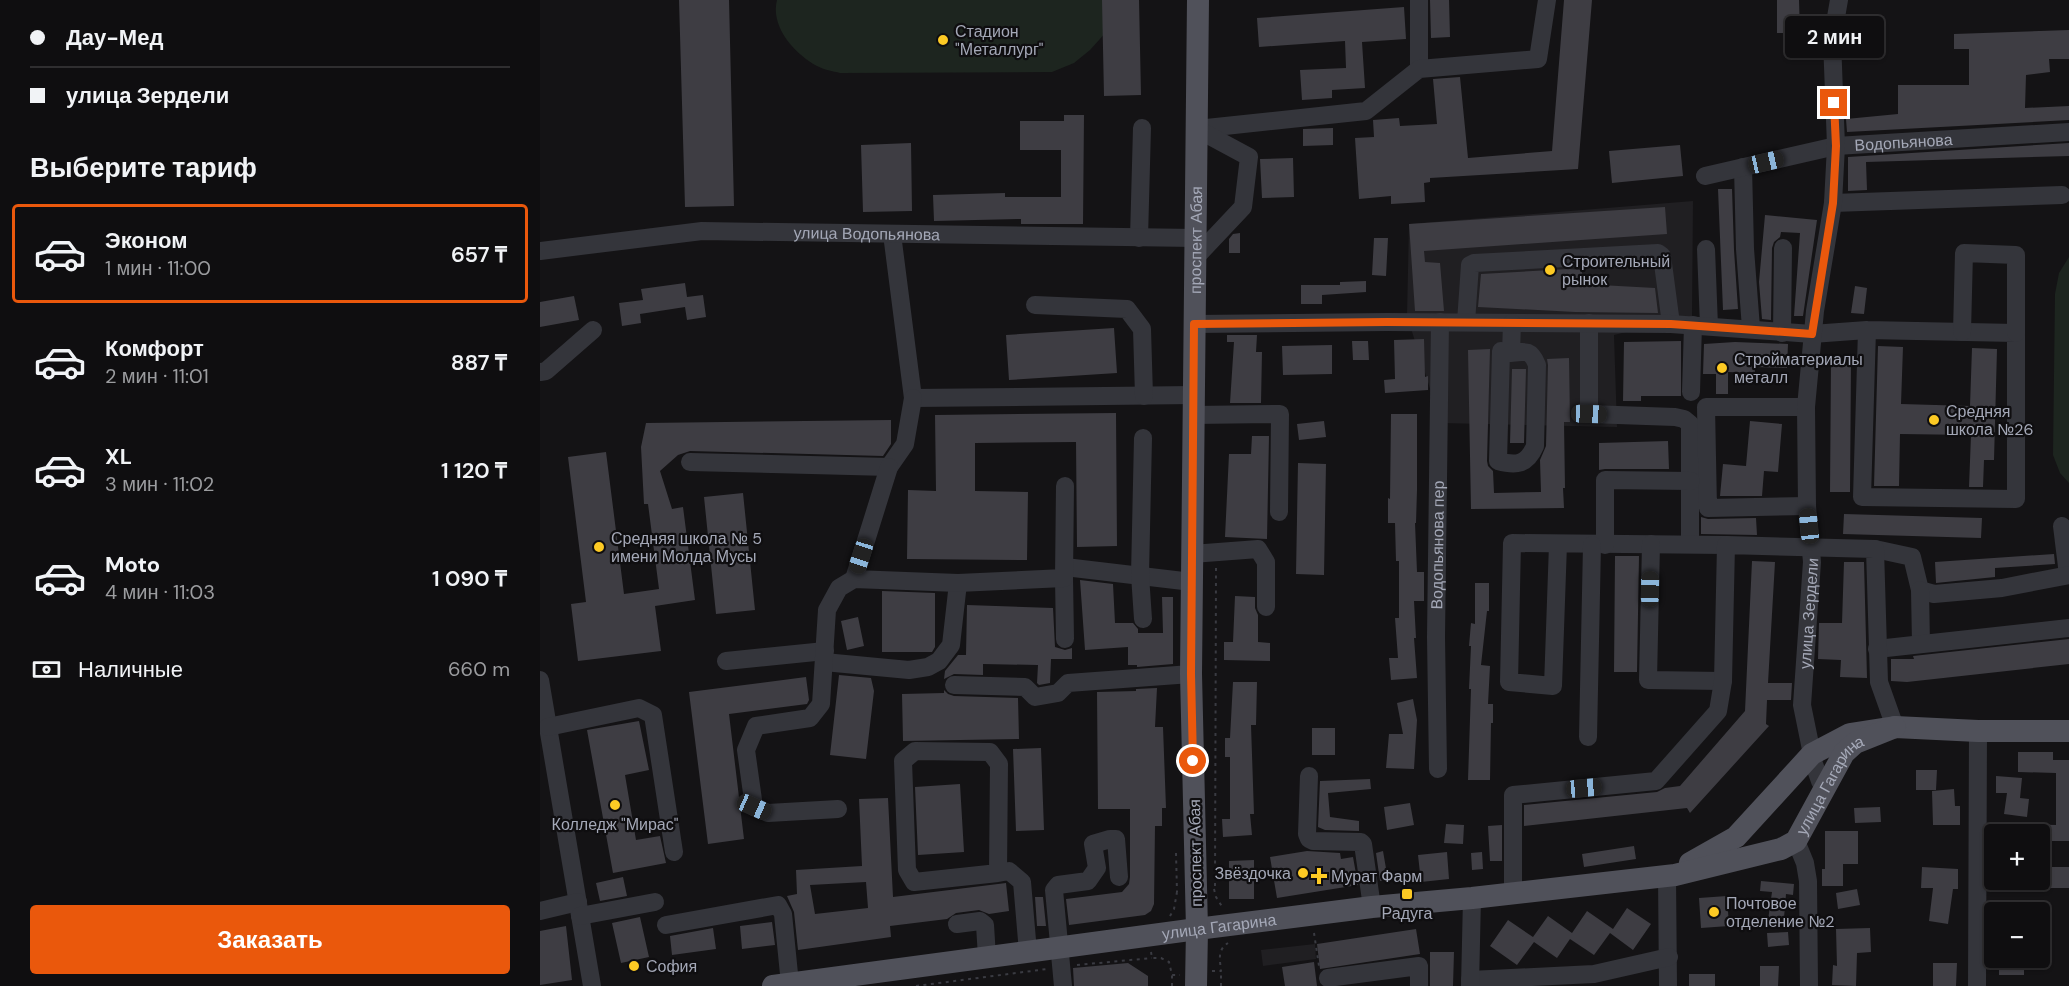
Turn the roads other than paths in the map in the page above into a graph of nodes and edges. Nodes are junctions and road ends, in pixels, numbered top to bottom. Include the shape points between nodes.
1 (1198, 0) edge
2 (1419, 0) edge
3 (1547, 0) edge
4 (1839, 0) edge
5 (1419, 69) junction
6 (1142, 128) dead end
7 (1197, 129) junction
8 (2069, 132) edge
9 (1836, 146) junction
10 (1743, 167) junction
11 (1705, 176) dead end
12 (2062, 195) dead end
13 (1833, 203) junction
14 (892, 234) junction
15 (1139, 238) junction
16 (1196, 248) junction
17 (1783, 248) dead end
18 (1706, 249) dead end
19 (540, 251) edge
20 (1035, 305) dead end
21 (1440, 322) junction
22 (1466, 322) junction
23 (1512, 323) junction
24 (1589, 323) junction
25 (1194, 324) junction
26 (1671, 324) junction
27 (1701, 325) junction
28 (1751, 328) junction
29 (592, 330) dead end
30 (1867, 330) junction
31 (1962, 332) junction
32 (1782, 333) junction
33 (2016, 333) junction
34 (1812, 334) junction
35 (1511, 353) junction
36 (540, 372) edge
37 (1691, 392) dead end
38 (1144, 396) junction
39 (913, 399) junction
40 (1193, 405) junction
41 (1806, 407) junction
42 (1143, 438) dead end
43 (690, 462) dead end
44 (889, 467) junction
45 (1691, 481) junction
46 (1065, 486) dead end
47 (1807, 506) junction
48 (1280, 512) dead end
49 (2062, 526) dead end
50 (1558, 544) junction
51 (1598, 544) junction
52 (1651, 544) junction
53 (1690, 544) junction
54 (1726, 545) junction
55 (1811, 546) junction
56 (1875, 549) junction
57 (1192, 554) junction
58 (1065, 573) junction
59 (1140, 575) junction
60 (2068, 575) edge
61 (854, 579) junction
62 (1192, 582) junction
63 (958, 583) junction
64 (1920, 590) junction
65 (1266, 607) dead end
66 (1143, 619) dead end
67 (2069, 628) edge
68 (1065, 639) dead end
69 (1921, 644) junction
70 (1877, 649) junction
71 (824, 657) junction
72 (726, 661) dead end
73 (1191, 674) junction
74 (540, 680) edge
75 (1723, 681) junction
76 (954, 686) dead end
77 (1895, 727) junction
78 (548, 728) junction
79 (1978, 731) junction
80 (2069, 731) edge
81 (1588, 737) dead end
82 (1812, 754) junction
83 (1438, 769) dead end
84 (1309, 777) dead end
85 (1824, 788) junction
86 (1781, 789) junction
87 (838, 809) dead end
88 (1810, 816) junction
89 (1736, 837) junction
90 (1797, 841) junction
91 (674, 852) dead end
92 (1746, 858) junction
93 (998, 873) junction
94 (1667, 876) junction
95 (1119, 877) dead end
96 (1513, 894) junction
97 (1472, 898) junction
98 (655, 902) dead end
99 (1372, 907) junction
100 (579, 909) junction
101 (540, 911) edge
102 (957, 924) dead end
103 (666, 925) dead end
104 (1197, 929) junction
105 (1028, 952) junction
106 (987, 957) junction
107 (1061, 957) junction
108 (1669, 957) junction
109 (1328, 978) road end
110 (1593, 980) edge
111 (1537, 982) edge
112 (1470, 983) edge
113 (781, 985) edge
114 (592, 986) edge
115 (1063, 986) edge
116 (1196, 986) edge
117 (1419, 986) edge
118 (1668, 986) edge
119 (1809, 986) edge
120 (1977, 986) edge

1 - 7 main road, проспект Абая
2 - 5 street
3 - 5 street via 1538,59
4 - 9 street, улица Зердели via 1832,40
5 - 7 street via 1366,111
6 - 15 street
7 - 16 main road, проспект Абая
7 - 16 street via 1249,157 1243,207
8 - 9 street, Водопьянова
9 - 10 street, Водопьянова
9 - 13 street, улица Зердели
10 - 11 street, Водопьянова
10 - 28 street
12 - 13 street
13 - 34 street, улица Зердели
14 - 15 street, улица Водопьянова
14 - 19 street, улица Водопьянова via 702,231
14 - 39 street
15 - 16 street, улица Водопьянова
16 - 25 main road, проспект Абая
17 - 32 street
18 - 27 street
20 - 38 street via 1127,309 1142,329
21 - 22 street
21 - 25 street
21 - 83 street, Водопьянова пер
22 - 23 street
22 - 26 street via 1470,265 1474,263 1658,253 1662,255
23 - 24 street
23 - 35 street
24 - 26 street
24 - 45 street via 1589,414 1684,419 1690,424
25 - 40 main road, проспект Абая
26 - 27 street
27 - 28 street
27 - 37 street
28 - 32 street
29 - 36 street
30 - 31 street
30 - 33 street via 1862,497 2016,500
30 - 34 street
31 - 33 street
31 - 33 street via 1964,254 2016,255
32 - 34 street
34 - 41 street, улица Зердели
35 - 35 street via 1501,351 1498,461 1509,464 1524,462 1535,446 1537,376 1533,356 1525,351
38 - 39 street
38 - 40 street
39 - 44 street via 905,444
40 - 48 street via 1280,414
40 - 57 main road, проспект Абая
41 - 47 street, улица Зердели
41 - 47 street via 1706,408 1708,508
42 - 59 street
43 - 44 street
44 - 61 street
45 - 51 street via 1605,480
45 - 53 street
46 - 58 street
47 - 55 street, улица Зердели
49 - 60 street
50 - 50 street via 1512,543 1509,682 1553,686
50 - 51 street
51 - 52 street
51 - 81 street
52 - 53 street
52 - 75 street via 1648,680
53 - 54 street
54 - 55 street
54 - 75 street
55 - 56 street
55 - 82 street, улица Зердели via 1802,705
56 - 64 street via 1912,557
56 - 70 street
57 - 62 main road, проспект Абая
57 - 65 street via 1258,549 1266,562
58 - 59 street
58 - 63 street
58 - 68 street
59 - 62 street
59 - 66 street
60 - 64 street via 2002,588 1934,594
61 - 63 street
61 - 71 street via 839,588 827,610
62 - 73 main road, проспект Абая
63 - 71 street via 951,645 939,661 909,670
64 - 69 street
67 - 69 street
69 - 70 street
70 - 77 street via 1879,682
71 - 72 street
71 - 87 street via 821,704 810,718 756,726 746,750 754,807 768,813
73 - 76 street via 1068,683 1058,693 1035,696 1024,687
73 - 104 main road, проспект Абая
74 - 78 street
75 - 96 street via 1718,711 1656,781 1513,795
77 - 79 main road, улица Гагарина
77 - 82 main road, улица Гагарина via 1850,734
77 - 85 main road, улица Гагарина via 1855,743 1844,753
78 - 91 street via 639,708 654,715
78 - 100 street
79 - 80 main road, улица Гагарина
79 - 120 street
82 - 85 street, улица Зердели
82 - 86 main road, улица Гагарина
84 - 99 street via 1309,839 1363,844
85 - 88 main road, улица Гагарина
86 - 88 main road via 1798,798
86 - 89 main road, улица Гагарина
88 - 90 main road, улица Гагарина
89 - 92 main road via 1735,850
89 - 94 main road, улица Гагарина
90 - 92 main road, улица Гагарина
90 - 119 street via 1808,881
92 - 94 main road, улица Гагарина
93 - 93 street via 914,882 907,870 903,760 915,751 990,752 999,764
93 - 105 street via 1009,871 1022,882
94 - 96 main road, улица Гагарина
94 - 108 street
95 - 107 street via 1116,839 1110,839 1093,844 1097,868 1088,881 1058,885 1054,890
96 - 97 main road, улица Гагарина
97 - 99 main road, улица Гагарина
97 - 112 street
98 - 100 street
99 - 104 main road, улица Гагарина
100 - 101 street
100 - 114 street
102 - 106 street via 980,921 985,925
103 - 113 street via 778,905 783,914
104 - 107 main road, улица Гагарина
104 - 116 main road, проспект Абая
105 - 106 main road, улица Гагарина
105 - 107 main road, улица Гагарина
106 - 113 main road, улица Гагарина
107 - 115 street
108 - 110 street
108 - 118 street
109 - 117 street via 1419,966
110 - 111 street
111 - 112 street

